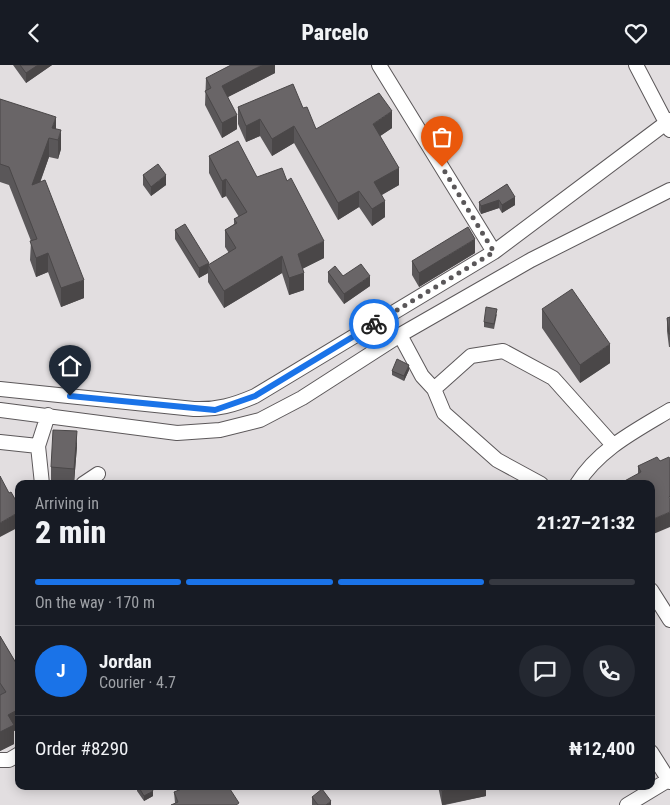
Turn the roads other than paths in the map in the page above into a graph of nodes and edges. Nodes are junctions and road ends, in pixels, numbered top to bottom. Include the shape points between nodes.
1 (379, 65) edge
2 (636, 65) edge
3 (669, 125) edge
4 (670, 190) edge
5 (494, 252) junction
6 (400, 335) junction
7 (0, 389) edge
8 (434, 389) junction
9 (235, 404) junction
10 (0, 410) edge
11 (670, 410) edge
12 (48, 415) junction
13 (240, 425) junction
14 (0, 442) edge
15 (613, 445) junction
16 (38, 446) junction
17 (98, 474) dead end
18 (41, 480) edge
19 (89, 480) edge
20 (534, 480) edge
21 (580, 480) edge
22 (655, 596) edge
23 (670, 620) edge
24 (15, 756) edge
25 (655, 758) edge
26 (0, 761) edge
27 (669, 780) edge
28 (655, 788) edge
29 (652, 790) edge
30 (627, 805) edge

1 - 5 street
2 - 3 street
3 - 5 street
4 - 6 street via 531,260
5 - 9 street via 255,396
6 - 8 street via 422,375
6 - 13 street via 302,398 260,420
7 - 9 street via 194,409 215,410
8 - 15 street via 471,356 503,351 553,378
8 - 20 street via 444,413 470,437 497,460
9 - 13 street
10 - 12 street
11 - 15 street
12 - 13 street via 177,433
12 - 16 street
14 - 16 street
15 - 21 street via 590,465
16 - 18 street
17 - 19 street
22 - 23 street
24 - 26 street
25 - 27 street
27 - 28 street
29 - 30 street

